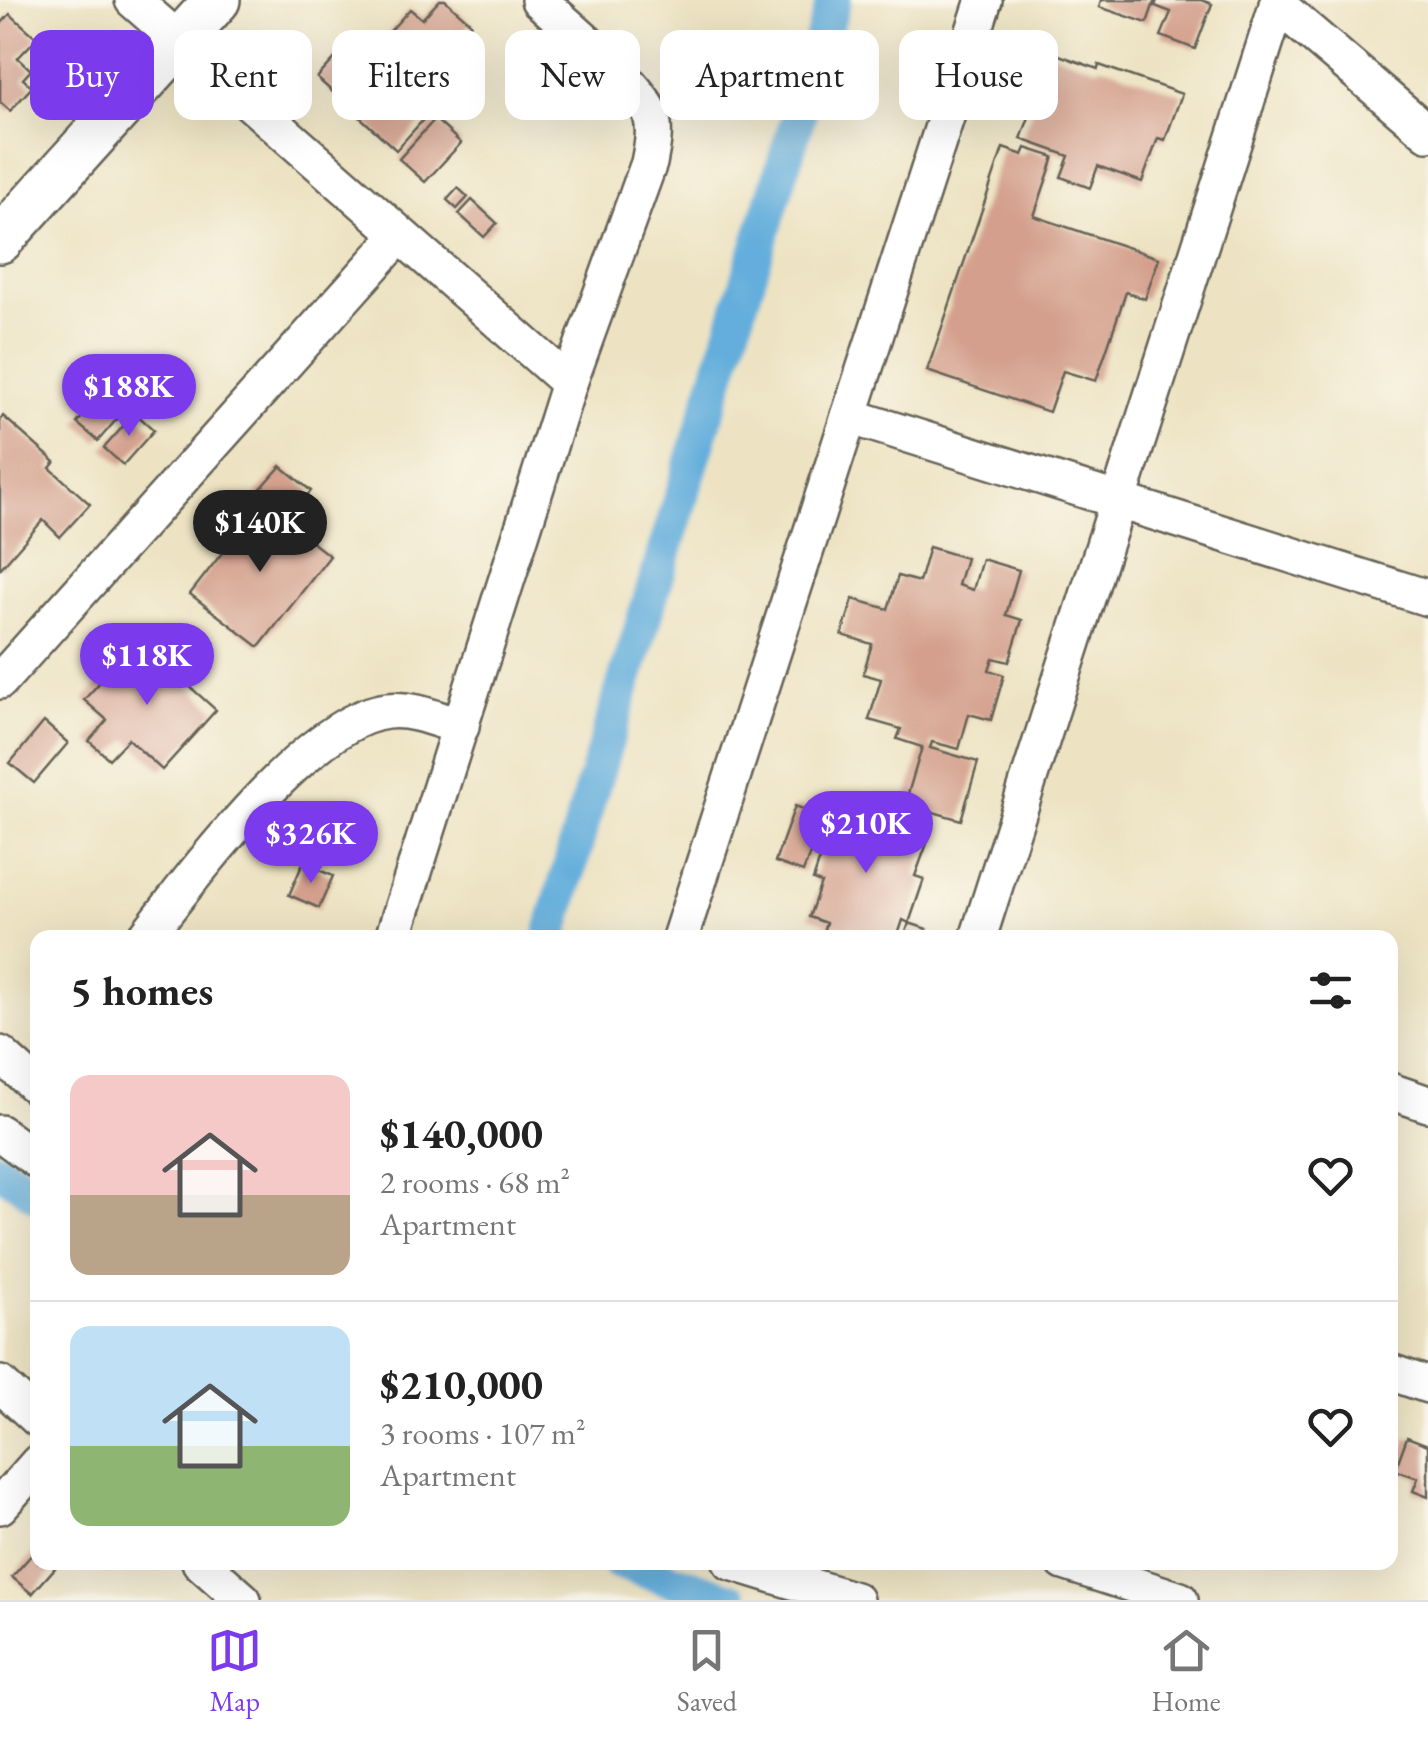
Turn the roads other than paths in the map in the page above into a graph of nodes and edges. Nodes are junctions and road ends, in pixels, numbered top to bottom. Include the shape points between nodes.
1 (133, 0) edge
2 (218, 0) edge
3 (539, 0) edge
4 (984, 0) edge
5 (1278, 2) edge
6 (191, 30) edge
7 (174, 38) edge
8 (174, 49) edge
9 (267, 120) edge
10 (1428, 133) edge
11 (399, 236) junction
12 (0, 240) edge
13 (568, 383) junction
14 (849, 416) junction
15 (1118, 499) junction
16 (1428, 598) edge
17 (0, 681) edge
18 (461, 727) junction
19 (150, 930) edge
20 (396, 930) edge
21 (683, 930) edge
22 (981, 930) edge
23 (0, 1054) edge
24 (30, 1076) edge
25 (1398, 1095) edge
26 (1428, 1104) edge
27 (0, 1133) edge
28 (30, 1155) edge
29 (1398, 1375) edge
30 (0, 1384) edge
31 (1428, 1385) edge
32 (30, 1412) edge
33 (30, 1471) edge
34 (0, 1506) edge
35 (209, 1570) edge
36 (757, 1570) edge
37 (1088, 1570) edge
38 (243, 1600) edge
39 (855, 1600) edge
40 (1180, 1600) edge

1 - 7 street
2 - 6 street
3 - 13 street via 637,92 653,126 649,163
4 - 14 street
5 - 10 street
5 - 15 street
8 - 12 street
9 - 11 street
11 - 13 street
11 - 17 street
13 - 18 street
14 - 15 street
14 - 21 street
15 - 16 street
15 - 22 street
18 - 19 street via 406,710 382,712 308,751
18 - 20 street
23 - 24 street
25 - 26 street
27 - 28 street
29 - 31 street
30 - 32 street
33 - 34 street
35 - 38 street
36 - 39 street
37 - 40 street

